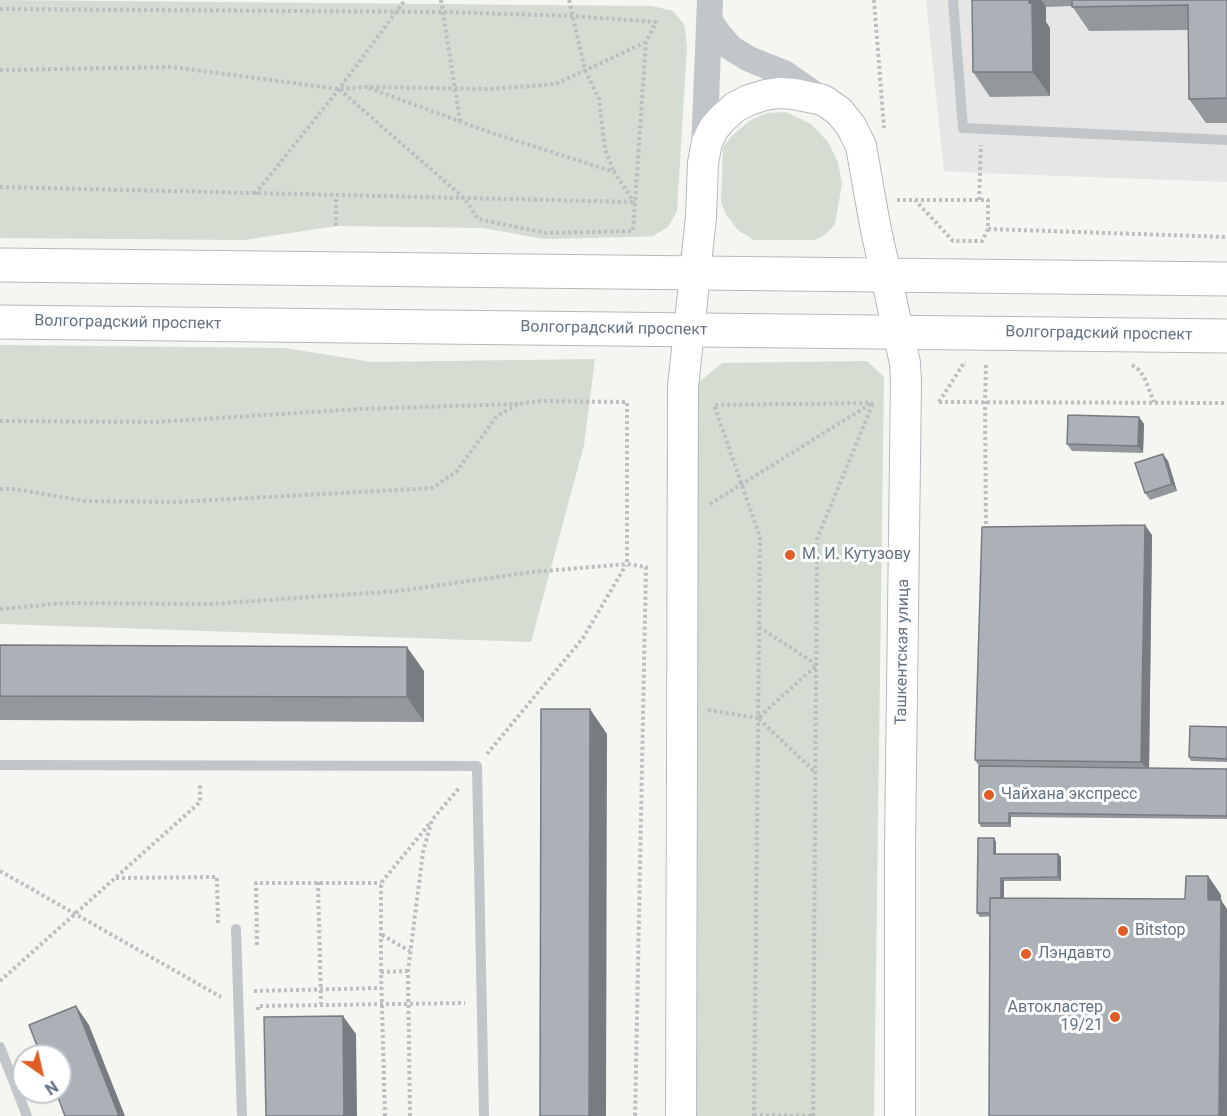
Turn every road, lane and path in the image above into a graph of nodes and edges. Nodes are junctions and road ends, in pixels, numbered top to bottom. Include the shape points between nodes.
1 (405, 0) edge
2 (441, 0) edge
3 (569, 0) edge
4 (874, 0) edge
5 (953, 0) edge
6 (0, 9) edge
7 (710, 10) edge
8 (396, 12) junction
9 (443, 12) junction
10 (573, 16) junction
11 (646, 42) junction
12 (0, 70) edge
13 (585, 70) junction
14 (365, 87) junction
15 (339, 89) junction
16 (455, 89) junction
17 (823, 100) junction
18 (460, 122) junction
19 (982, 129) junction
20 (885, 135) dead end
21 (1227, 140) edge
22 (703, 163) junction
23 (614, 172) junction
24 (0, 187) edge
25 (255, 194) junction
26 (336, 195) junction
27 (465, 199) junction
28 (896, 200) dead end
29 (915, 200) junction
30 (979, 200) junction
31 (635, 202) junction
32 (336, 226) dead end
33 (988, 229) junction
34 (1227, 237) edge
35 (0, 265) edge
36 (695, 272) junction
37 (886, 274) junction
38 (1227, 279) edge
39 (0, 322) edge
40 (689, 330) junction
41 (898, 332) junction
42 (1227, 336) edge
43 (970, 363) dead end
44 (976, 363) dead end
45 (1125, 363) dead end
46 (985, 402) junction
47 (1154, 402) junction
48 (873, 403) junction
49 (1227, 403) edge
50 (519, 404) junction
51 (0, 420) edge
52 (742, 485) junction
53 (0, 489) edge
54 (707, 506) dead end
55 (986, 530) edge
56 (627, 564) junction
57 (0, 609) edge
58 (759, 627) junction
59 (817, 666) junction
60 (698, 709) dead end
61 (758, 718) junction
62 (0, 765) edge
63 (200, 765) junction
64 (477, 766) junction
65 (816, 773) junction
66 (432, 820) junction
67 (0, 871) edge
68 (116, 878) junction
69 (318, 882) junction
70 (381, 882) junction
71 (76, 914) junction
72 (236, 929) joint
73 (381, 935) junction
74 (410, 951) junction
75 (257, 955) dead end
76 (408, 971) junction
77 (381, 972) junction
78 (0, 981) edge
79 (382, 988) junction
80 (320, 989) junction
81 (238, 991) junction
82 (258, 991) junction
83 (382, 1003) junction
84 (410, 1003) junction
85 (482, 1003) junction
86 (321, 1004) junction
87 (238, 1006) junction
88 (258, 1006) junction
89 (258, 1017) dead end
90 (0, 1047) edge
91 (754, 1115) edge
92 (27, 1116) edge
93 (242, 1116) edge
94 (385, 1116) edge
95 (411, 1116) edge
96 (484, 1116) edge
97 (635, 1116) edge
98 (681, 1116) edge
99 (813, 1116) edge
100 (900, 1116) edge

1 - 8 path
2 - 9 path
3 - 10 path
4 - 20 path
5 - 19 lane via 963,128
6 - 8 path
7 - 17 street, Ташкентская улица via 718,33 731,48 784,73
7 - 22 street, Ташкентская улица
8 - 9 path
8 - 15 path
9 - 10 path
9 - 16 path
10 - 11 path via 657,22
10 - 13 path
11 - 13 path
11 - 31 path
12 - 15 path via 172,67
13 - 16 path via 555,84
13 - 23 path via 599,99 605,149
14 - 15 path
14 - 16 path
14 - 18 path
15 - 25 path
15 - 27 path
16 - 18 path
17 - 22 main road, Ташкентская улица via 779,93 735,107 714,128
17 - 37 main road, Ташкентская улица via 839,111 861,146
18 - 23 path
19 - 21 lane
19 - 30 path
22 - 36 main road, Ташкентская улица
23 - 31 path
24 - 25 path
25 - 26 path
26 - 27 path
26 - 32 path
27 - 31 path
27 - 31 path via 478,219 546,233 633,231
28 - 29 path
29 - 30 path
29 - 33 path via 953,241 982,241
30 - 33 path via 988,200
33 - 34 path
35 - 36 main road
36 - 37 main road
36 - 40 main road, Ташкентская улица
37 - 38 main road
37 - 41 main road, Ташкентская улица
39 - 40 main road, Волгоградский проспект
40 - 41 main road, Волгоградский проспект
40 - 98 main road, Ташкентская улица via 683,387
41 - 42 main road, Волгоградский проспект
41 - 100 main road, Ташкентская улица via 906,381
43 - 46 path via 964,363 939,402
44 - 46 path via 986,363
45 - 47 path via 1139,370
46 - 47 path
46 - 55 path
47 - 49 path
48 - 52 path
48 - 52 path via 714,405
48 - 59 path via 818,539
50 - 51 path via 156,422
50 - 53 path via 497,416 456,472 432,488 177,502 85,501
50 - 56 path via 627,402
52 - 54 path
52 - 58 path via 760,537
56 - 57 path via 532,572 398,591 210,604 65,603
56 - 64 path via 583,638
56 - 97 path via 646,567
58 - 59 path
58 - 61 path
59 - 61 path
59 - 65 path
60 - 61 path
61 - 65 path
61 - 91 path
62 - 63 lane
63 - 64 lane
63 - 68 path via 200,802
64 - 66 path
64 - 85 lane
65 - 99 path
66 - 70 path
66 - 74 path via 423,852
67 - 71 path
68 - 71 path
68 - 72 path via 217,877 218,929
69 - 70 path
69 - 75 path via 256,883
69 - 80 path
70 - 73 path
71 - 78 path
71 - 87 path
72 - 81 lane
73 - 74 path
73 - 77 path
74 - 76 path
76 - 77 path
76 - 84 path
77 - 79 path
79 - 80 path
79 - 83 path
80 - 82 path
80 - 86 path
81 - 82 path
81 - 87 lane
82 - 88 path
83 - 84 path
83 - 86 path
83 - 94 path
84 - 85 path
84 - 95 path
85 - 96 lane
86 - 88 path
87 - 93 lane
88 - 89 path
90 - 92 lane
91 - 99 path

